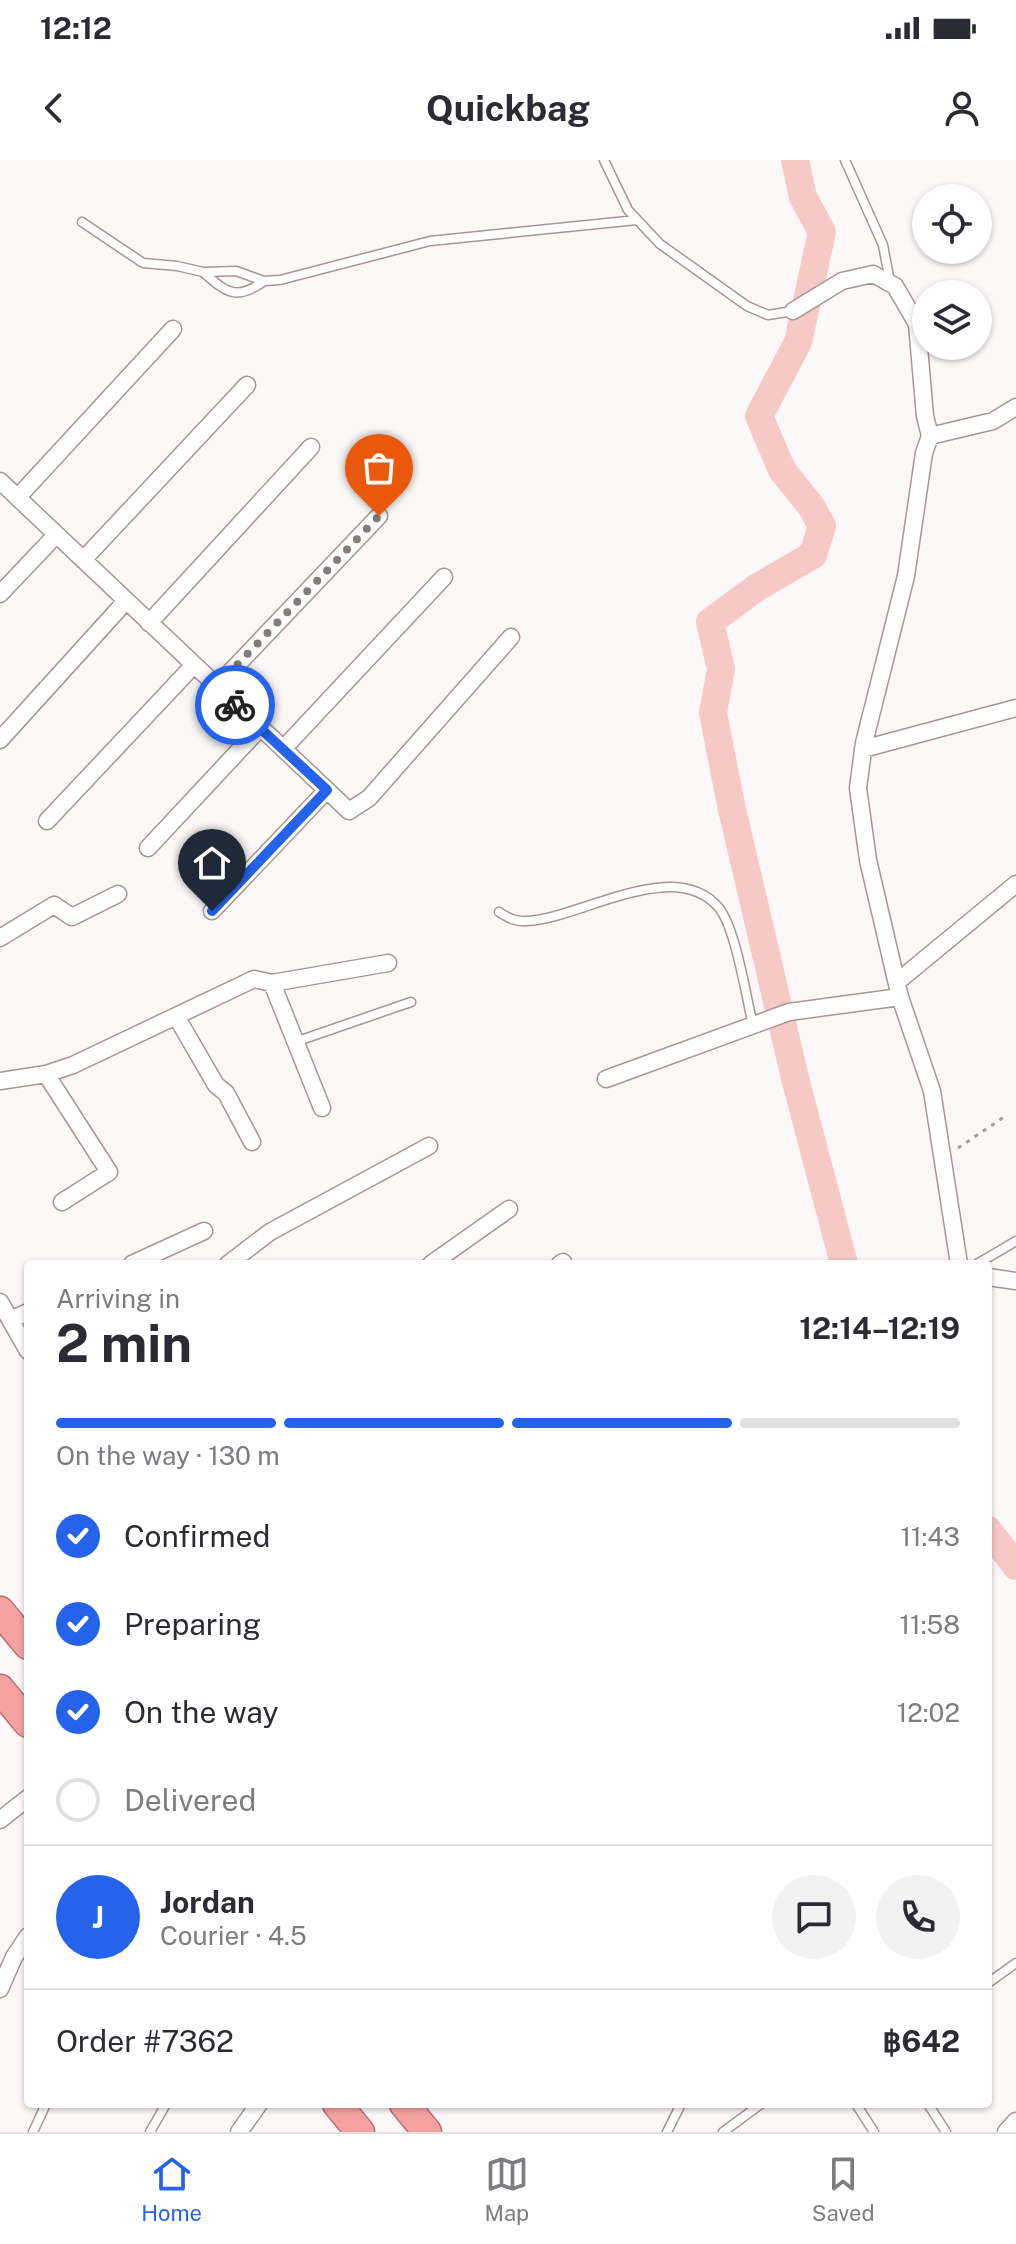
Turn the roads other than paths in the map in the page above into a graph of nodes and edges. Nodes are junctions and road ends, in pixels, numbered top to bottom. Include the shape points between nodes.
1 (604, 160) edge
2 (845, 160) edge
3 (637, 220) junction
4 (82, 222) dead end
5 (203, 272) junction
6 (264, 281) junction
7 (890, 283) junction
8 (793, 311) joint
9 (173, 329) dead end
10 (247, 385) dead end
11 (1016, 407) edge
12 (930, 436) junction
13 (311, 447) dead end
14 (0, 481) edge
15 (18, 497) junction
16 (379, 516) dead end
17 (56, 535) junction
18 (83, 560) junction
19 (444, 577) dead end
20 (0, 594) edge
21 (126, 601) junction
22 (149, 623) junction
23 (511, 637) dead end
24 (193, 666) junction
25 (216, 687) junction
26 (1016, 708) edge
27 (260, 728) junction
28 (0, 740) edge
29 (283, 749) junction
30 (863, 749) junction
31 (327, 790) junction
32 (47, 821) dead end
33 (148, 848) dead end
34 (1016, 884) edge
35 (118, 894) dead end
36 (212, 911) dead end
37 (499, 912) dead end
38 (0, 938) edge
39 (388, 963) dead end
40 (272, 983) junction
41 (899, 990) junction
42 (411, 1002) dead end
43 (176, 1016) junction
44 (760, 1022) junction
45 (295, 1043) junction
46 (46, 1074) junction
47 (606, 1079) dead end
48 (0, 1081) edge
49 (322, 1108) dead end
50 (252, 1142) dead end
51 (429, 1146) dead end
52 (62, 1202) dead end
53 (509, 1209) dead end
54 (204, 1231) dead end
55 (1016, 1241) edge
56 (141, 1260) edge
57 (233, 1260) edge
58 (437, 1260) edge
59 (958, 1260) edge
60 (984, 1260) edge
61 (992, 1278) edge
62 (1016, 1281) edge
63 (0, 1302) edge
64 (24, 1314) edge
65 (10, 1320) junction
66 (24, 1344) edge
67 (0, 1611) edge
68 (24, 1640) edge
69 (0, 1689) edge
70 (24, 1718) edge
71 (24, 1801) edge
72 (0, 1820) edge
73 (24, 1942) edge
74 (1016, 1963) edge
75 (992, 1980) edge
76 (0, 1989) edge
77 (44, 2108) edge
78 (161, 2108) edge
79 (256, 2108) edge
80 (340, 2108) edge
81 (407, 2108) edge
82 (679, 2108) edge
83 (756, 2108) edge
84 (861, 2108) edge
85 (931, 2108) edge
86 (1016, 2121) edge
87 (33, 2132) edge
88 (150, 2132) edge
89 (239, 2132) edge
90 (360, 2132) edge
91 (427, 2132) edge
92 (667, 2132) edge
93 (723, 2132) edge
94 (874, 2132) edge
95 (946, 2132) edge
96 (1006, 2132) edge

1 - 3 lane
2 - 7 lane via 883,245
3 - 6 lane via 430,241
3 - 8 lane via 660,244 747,306 768,315
4 - 5 lane via 143,263
5 - 6 lane via 236,271
5 - 6 lane via 238,293
7 - 8 street via 873,274 842,281
7 - 12 street via 917,324
9 - 15 street
10 - 18 street
11 - 12 street via 993,421
12 - 30 street via 906,576
13 - 22 street
14 - 15 street
15 - 17 street
16 - 25 street
17 - 18 street
17 - 20 street
18 - 21 street
19 - 29 street
21 - 22 street
21 - 28 street
22 - 24 street
23 - 31 street via 369,798 349,811
24 - 25 street
24 - 32 street
25 - 27 street
26 - 30 street
27 - 29 street
27 - 33 street
29 - 31 street
30 - 41 street via 858,788 868,860
31 - 36 street
34 - 41 street
35 - 38 street via 72,917 54,905
37 - 44 lane via 511,919 540,920 654,889 695,891 720,910 729,928
39 - 40 street
40 - 43 street via 254,979
40 - 45 street
41 - 44 street
41 - 59 street via 932,1091
42 - 45 lane
43 - 46 street
43 - 50 street
44 - 47 street
45 - 49 street
46 - 48 street
46 - 52 street via 109,1172
51 - 57 street via 270,1232
53 - 58 street
54 - 56 street
55 - 60 lane
61 - 62 street
63 - 65 street
64 - 65 street
65 - 66 street
67 - 68 highway
69 - 70 highway
71 - 72 street
73 - 76 street
74 - 75 lane
77 - 87 lane
78 - 88 lane
79 - 89 street
80 - 90 highway
81 - 91 highway
82 - 92 lane
83 - 93 lane
84 - 94 lane
85 - 95 lane
86 - 96 street

